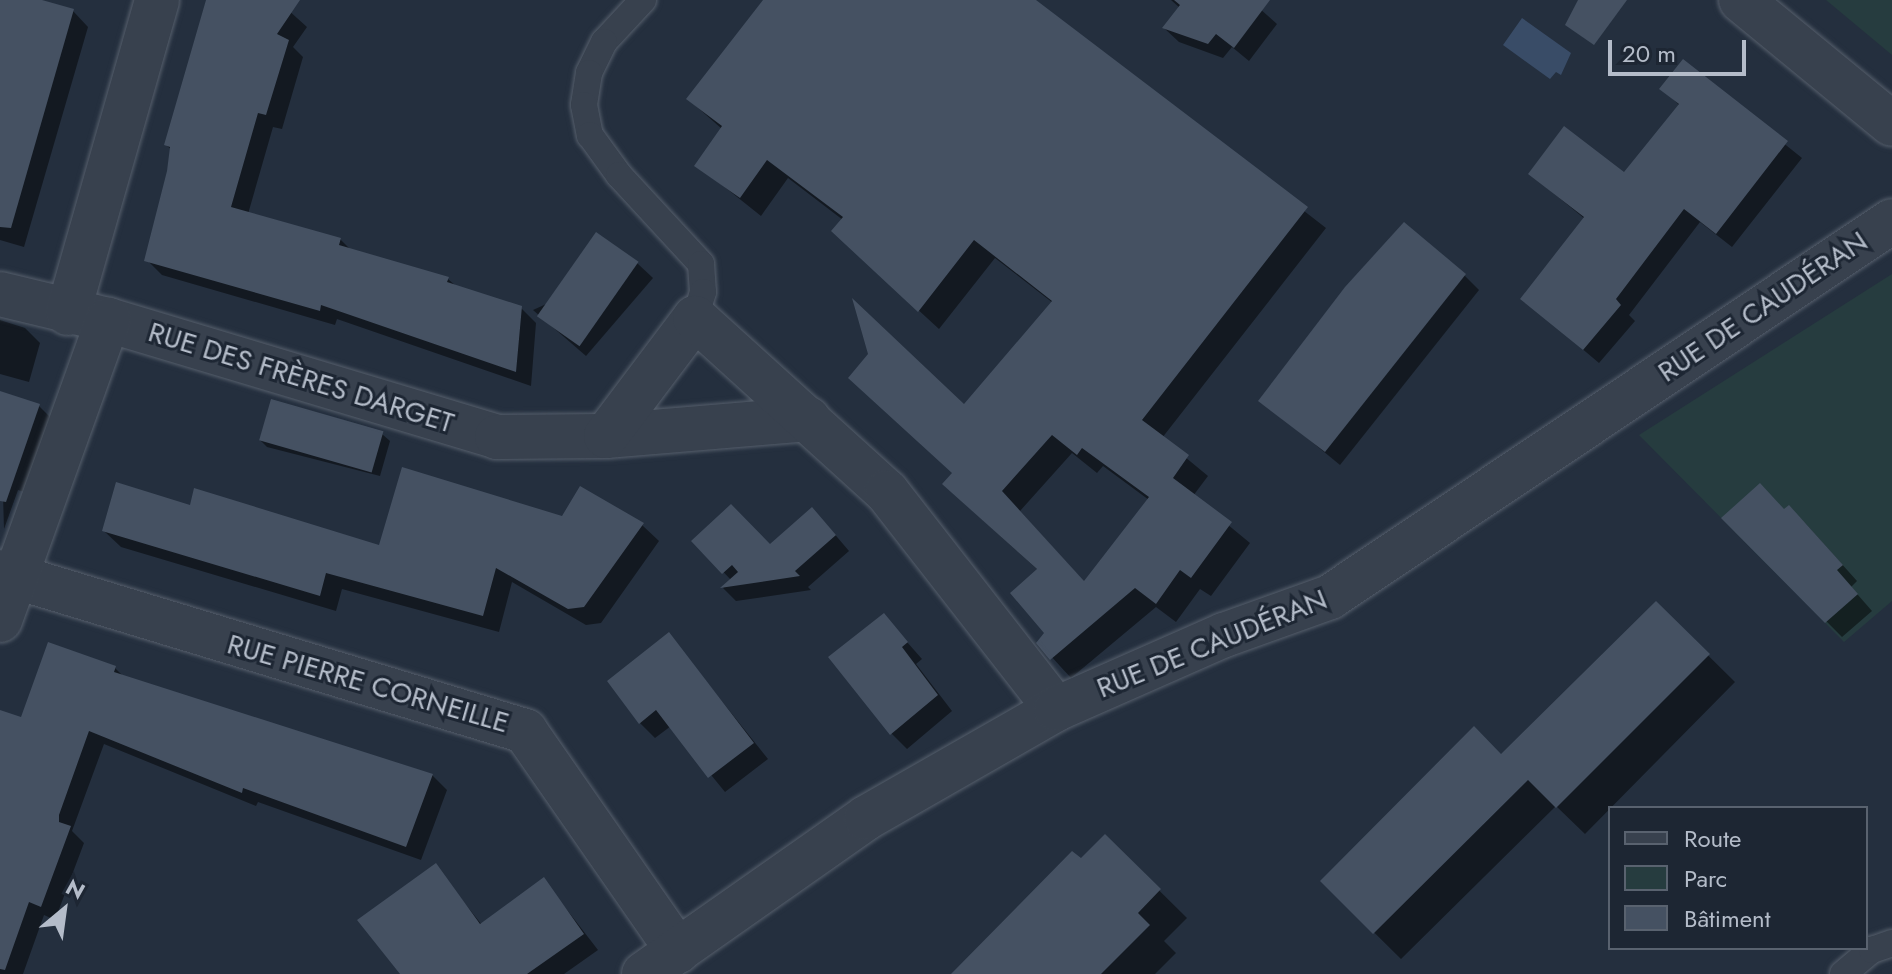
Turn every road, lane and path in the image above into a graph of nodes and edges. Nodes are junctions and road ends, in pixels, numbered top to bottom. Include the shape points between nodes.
1 (157, 0) edge
2 (643, 0) edge
3 (1741, 0) edge
4 (1892, 124) edge
5 (1892, 221) edge
6 (0, 294) edge
7 (88, 316) junction
8 (695, 318) junction
9 (808, 419) junction
10 (606, 436) junction
11 (8, 575) edge
12 (0, 620) edge
13 (1056, 709) junction
14 (1892, 943) edge
15 (661, 962) edge
16 (1843, 974) edge

1 - 7 street
2 - 8 lane via 604,42 589,73 584,105 590,135 619,175 701,264 703,292
3 - 4 street
5 - 13 street, RUE DE CAUDÉRAN via 1330,597 1224,635
6 - 7 street, RUE DES FRÈRES DARGET
7 - 10 street, RUE DES FRÈRES DARGET via 497,437
7 - 11 street
8 - 9 street
8 - 10 street
9 - 10 street, RUE DES FRÈRES DARGET
9 - 13 street via 887,492
11 - 12 street
11 - 15 street, RUE PIERRE CORNEILLE via 525,731
13 - 15 street, RUE DE CAUDÉRAN via 866,818
14 - 16 lane via 1872,950

